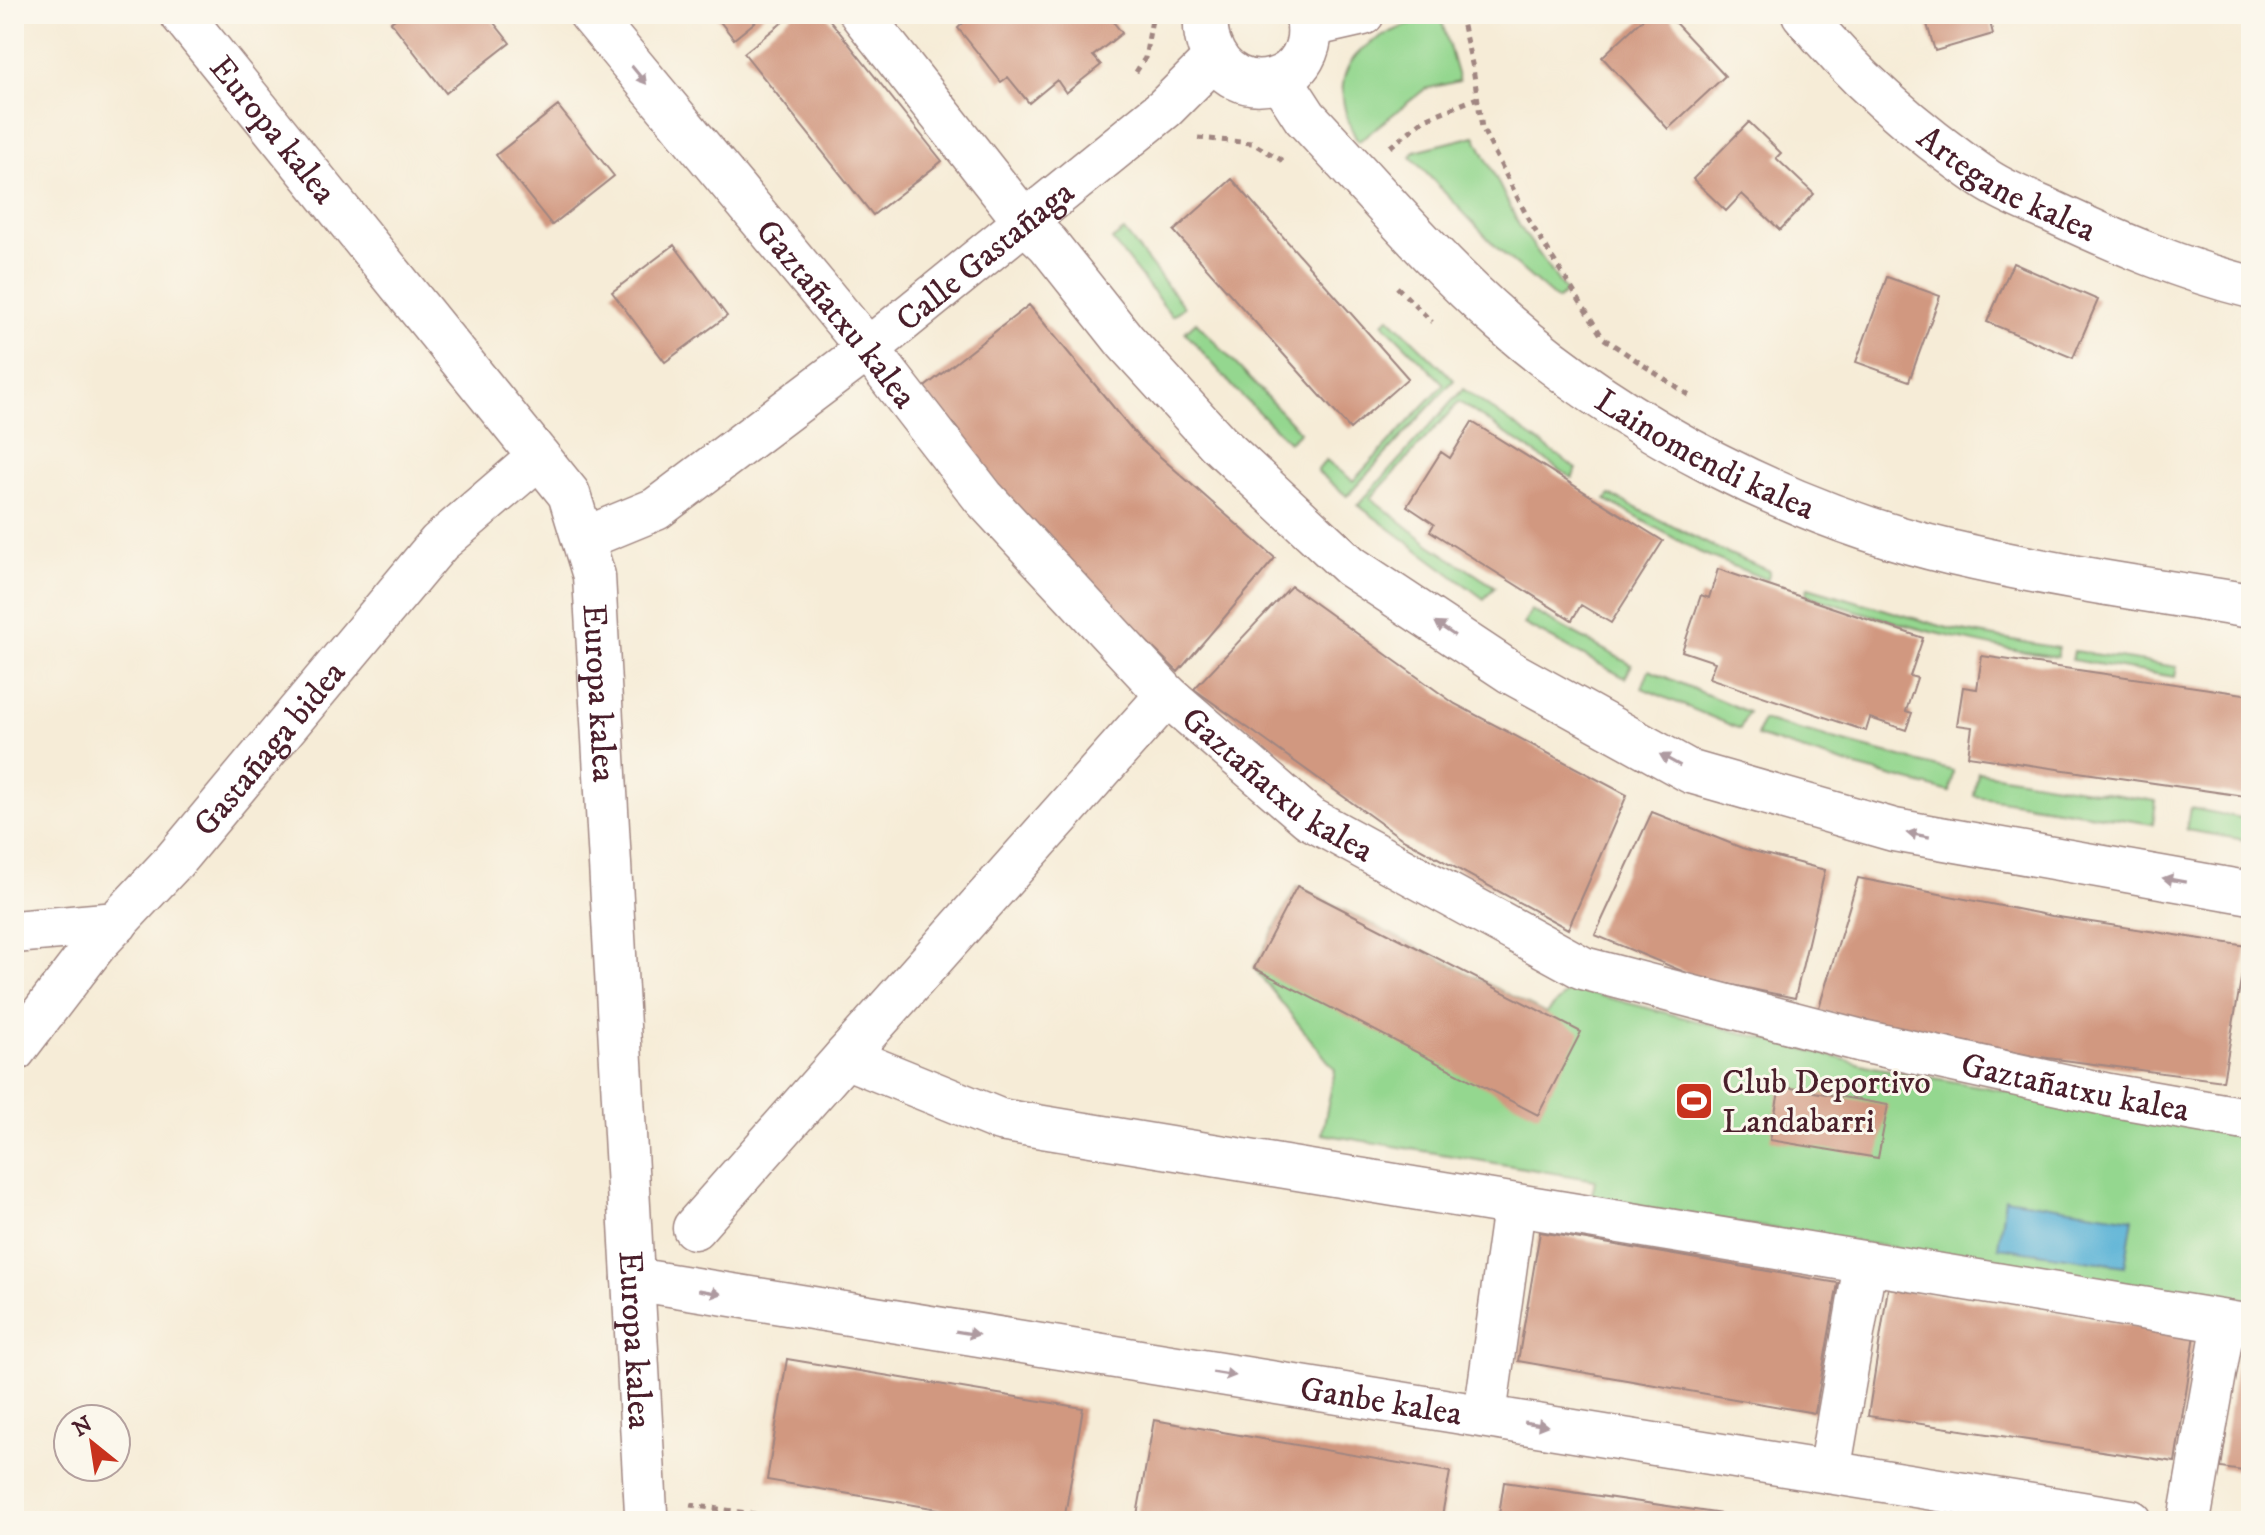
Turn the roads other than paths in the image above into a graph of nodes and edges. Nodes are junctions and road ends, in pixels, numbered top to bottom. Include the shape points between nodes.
1 (181, 14) edge
2 (590, 14) edge
3 (861, 14) edge
4 (1208, 14) edge
5 (1363, 14) edge
6 (1803, 14) edge
7 (1309, 20) edge
8 (1214, 59) junction
9 (1281, 80) junction
10 (1026, 223) junction
11 (2251, 287) edge
12 (868, 349) junction
13 (539, 457) junction
14 (583, 539) junction
15 (2251, 606) edge
16 (1167, 695) junction
17 (2251, 893) edge
18 (117, 923) junction
19 (14, 932) edge
20 (14, 1051) edge
21 (845, 1057) junction
22 (2247, 1119) edge
23 (1514, 1207) junction
24 (694, 1228) dead end
25 (1865, 1264) junction
26 (633, 1279) junction
27 (2237, 1324) edge
28 (1485, 1415) junction
29 (1829, 1472) junction
30 (646, 1505) road end
31 (2131, 1521) edge
32 (2189, 1521) edge

1 - 13 street, Europa kalea
2 -> 12 street, Gaztañatxu kalea
3 - 10 street
4 - 8 main road via 1206,30
5 - 7 street
6 - 11 street, Artegane kalea via 1831,49 1901,113 1989,182 2199,275
7 - 9 main road via 1310,43 1303,58
8 - 9 main road via 1244,81
8 - 10 street, Calle Gastañaga via 1165,108
9 - 15 main road, Lainomendi kalea via 1305,117 1448,268 1527,341 1678,443 1844,521 1952,553
10 - 12 street, Calle Gastañaga
17 -> 10 street via 1894,830 1691,772 1510,672 1350,566 1218,443
12 - 14 street, Calle Gastañaga via 656,509
12 - 16 street, Gaztañatxu kalea via 983,497
13 - 14 street, Europa kalea via 569,494
13 - 18 street, Gastañaga bidea via 439,543
14 - 26 street, Europa kalea via 594,576
16 - 21 street
16 - 22 street, Gaztañatxu kalea via 1309,818 1583,968 1862,1041
18 - 19 street
18 - 20 street, Gastañaga bidea
21 - 23 street via 1000,1120
21 - 24 street
23 - 25 street
23 - 28 street
25 - 27 street
25 - 29 street
26 -> 28 street, Ganbe kalea
26 - 30 street, Europa kalea
27 - 32 street
28 -> 29 street, Ganbe kalea
29 - 31 street, Ganbe kalea

